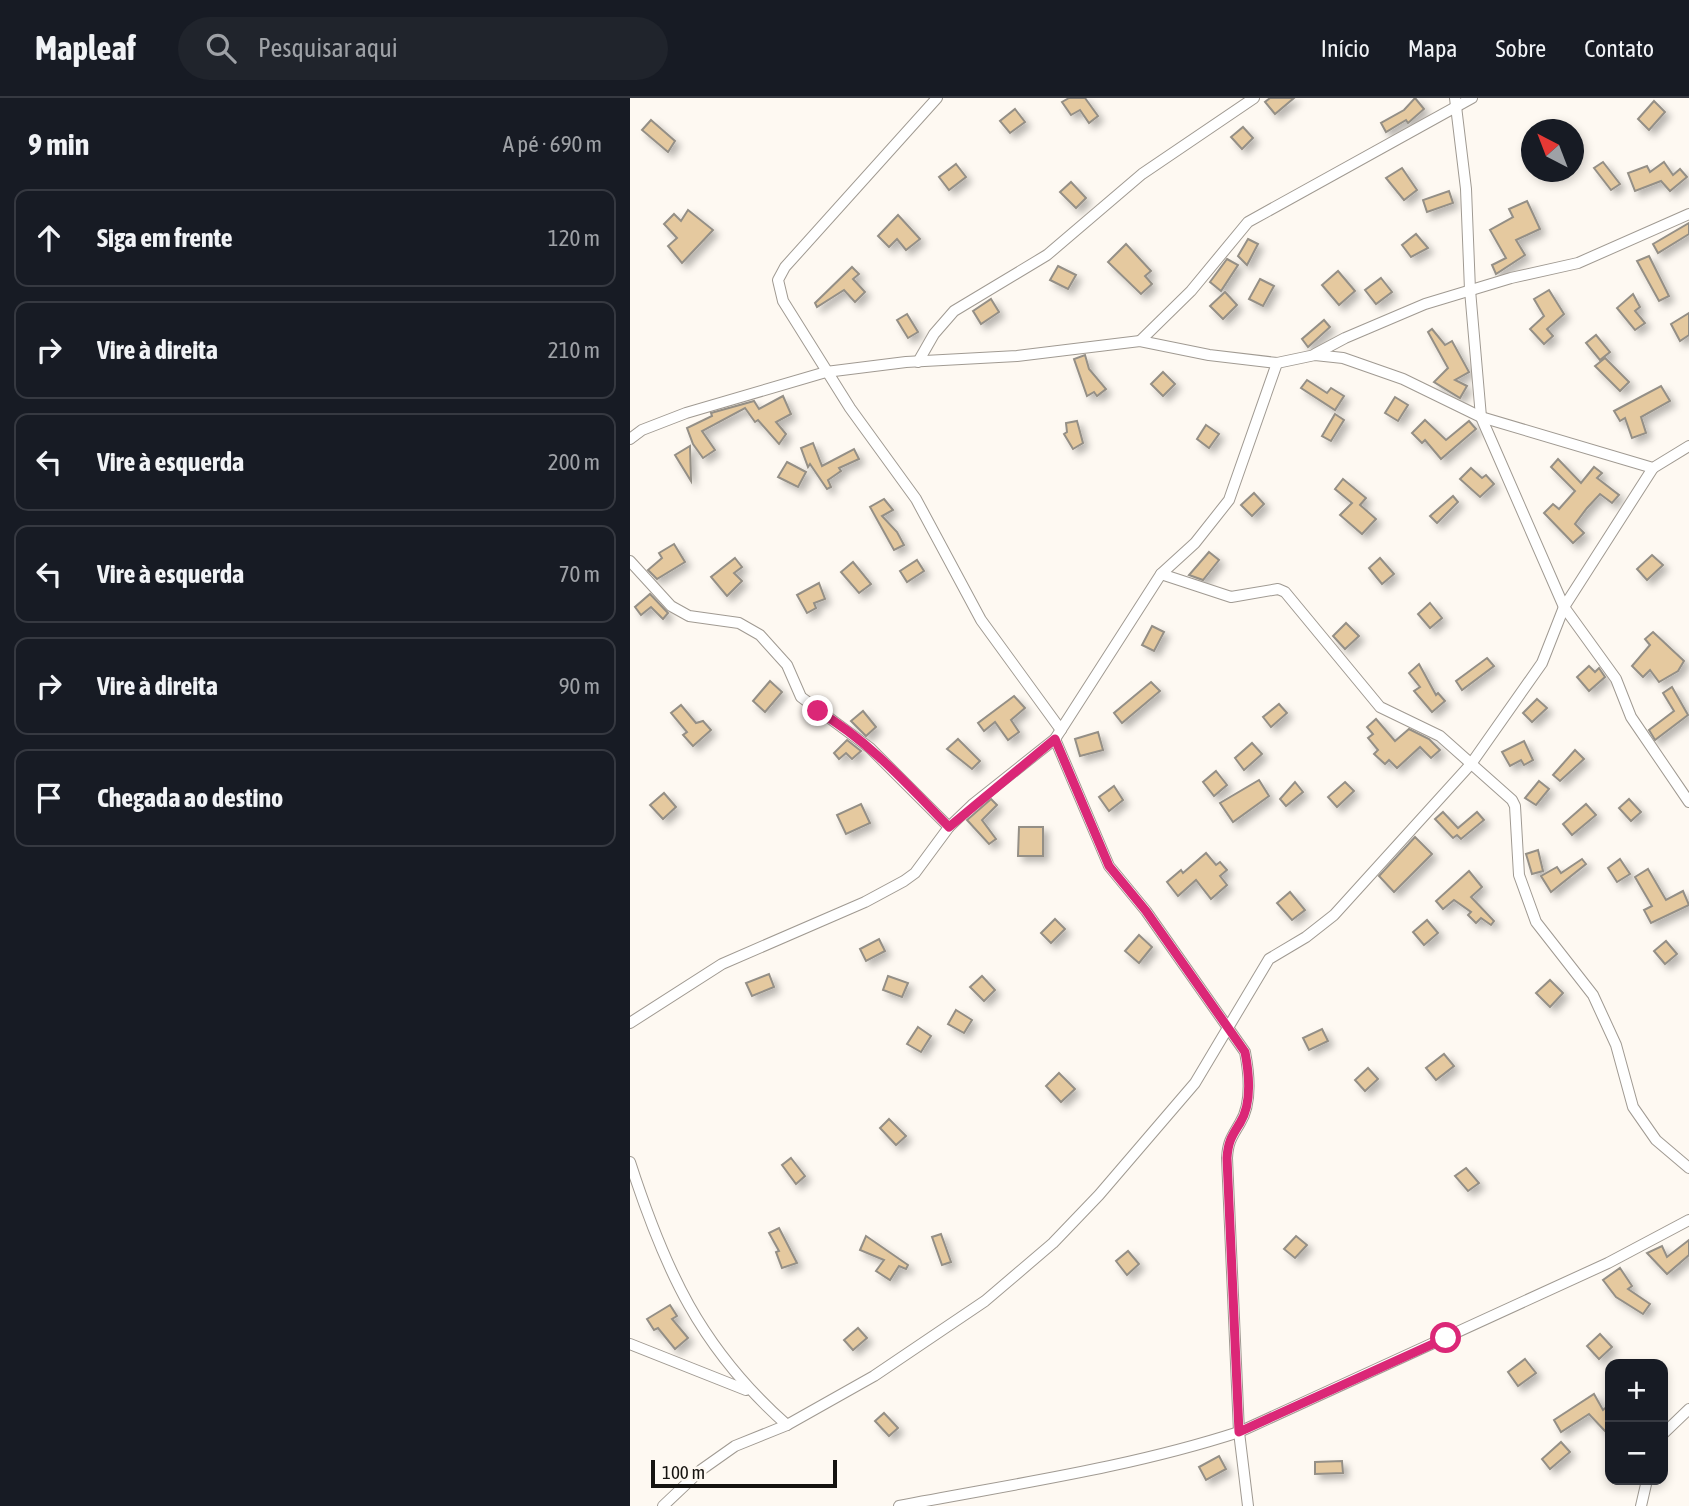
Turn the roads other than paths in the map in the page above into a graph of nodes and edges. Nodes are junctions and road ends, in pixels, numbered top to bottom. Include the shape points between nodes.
1 (937, 98) edge
2 (1254, 98) edge
3 (1472, 98) edge
4 (1455, 102) edge
5 (1689, 214) edge
6 (1470, 290) junction
7 (1140, 341) junction
8 (1315, 355) junction
9 (918, 362) junction
10 (1277, 363) junction
11 (827, 372) junction
12 (1481, 417) junction
13 (630, 439) edge
14 (1689, 446) edge
15 (1653, 468) junction
16 (630, 561) edge
17 (1161, 574) junction
18 (1564, 607) junction
19 (1058, 734) junction
20 (1472, 764) junction
21 (1689, 802) edge
22 (949, 827) junction
23 (630, 1023) edge
24 (1229, 1027) junction
25 (630, 1162) edge
26 (1689, 1168) edge
27 (1689, 1220) edge
28 (630, 1344) edge
29 (748, 1391) junction
30 (1689, 1409) edge
31 (787, 1425) junction
32 (1668, 1429) edge
33 (1239, 1432) junction
34 (1646, 1485) edge
35 (912, 1505) edge
36 (663, 1506) edge
37 (899, 1506) edge
38 (1248, 1506) edge
39 (1641, 1506) edge

1 - 11 street via 778,280 783,301
2 - 9 street via 1142,174 1047,255 954,311
3 - 4 street
4 - 6 street via 1466,189
4 - 7 street via 1405,137 1248,222 1191,291
5 - 6 street via 1578,263
6 - 8 street via 1425,304
6 - 12 street
7 - 9 street
7 - 10 street
8 - 10 street
8 - 12 street via 1343,358 1403,379
9 - 11 street
10 - 17 street via 1229,500 1195,543
11 - 13 street via 686,413
11 - 19 street via 916,499 981,620
12 - 15 street
12 - 18 street
14 - 15 street
15 - 18 street
16 - 22 street via 671,606 689,616 739,623 760,635 787,664 801,696 870,748
17 - 19 street
17 - 20 street via 1231,597 1278,589 1285,592 1380,707 1440,736
18 - 20 street via 1542,663
18 - 21 street via 1616,680 1631,717
19 - 22 street
19 - 24 street via 1109,866
20 - 24 street via 1334,915 1269,959
20 - 26 street via 1515,806 1524,895 1550,943 1593,995 1616,1045 1633,1107 1657,1140
22 - 23 street via 904,881 722,964
24 - 31 street via 1195,1083 1099,1195 1052,1242 985,1301 874,1376
24 - 33 street via 1245,1052 1249,1073 1241,1122 1230,1134 1227,1158
25 - 29 street via 689,1307 717,1353
27 - 33 street via 1608,1263
28 - 29 street
29 - 31 street
30 - 32 street
31 - 36 street via 735,1446
33 - 35 street via 1064,1478
33 - 38 street
34 - 39 street
35 - 37 street

